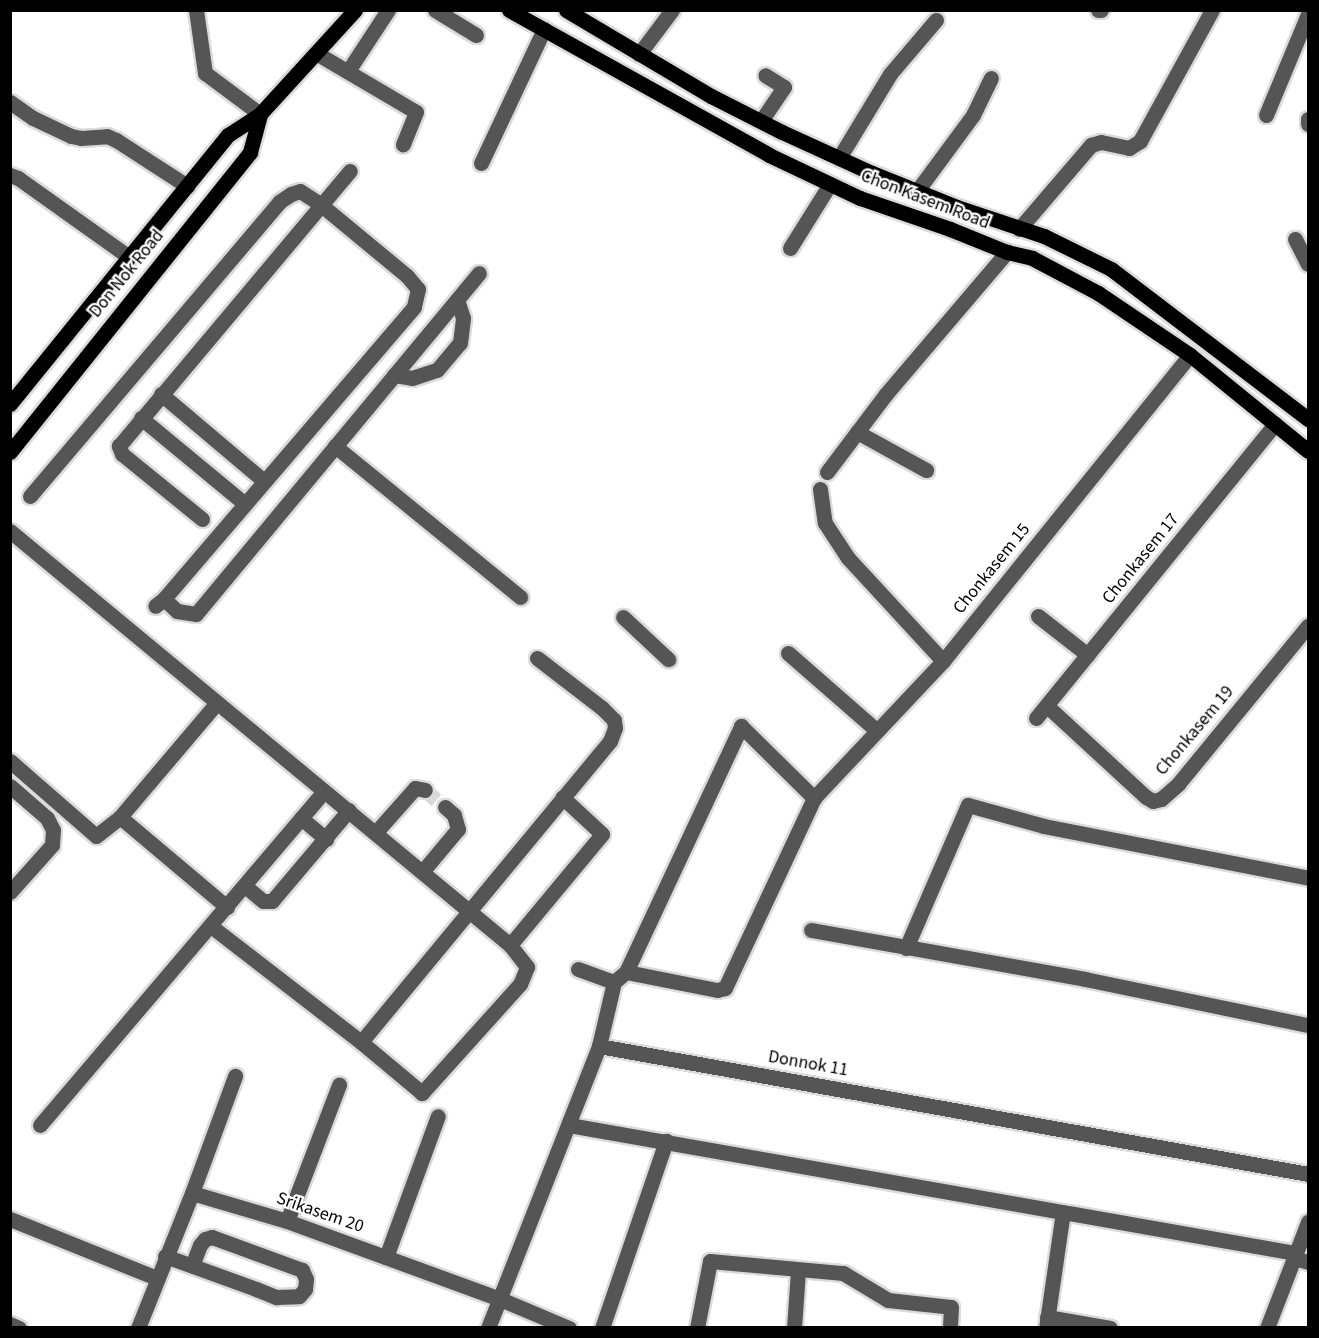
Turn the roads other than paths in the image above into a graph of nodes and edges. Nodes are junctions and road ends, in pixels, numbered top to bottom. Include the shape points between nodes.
1 (196, 10) edge
2 (355, 10) edge
3 (388, 10) edge
4 (435, 10) edge
5 (509, 10) edge
6 (566, 10) edge
7 (672, 10) edge
8 (1212, 10) edge
9 (1301, 10) edge
10 (1308, 14) edge
11 (936, 20) dead end
12 (544, 29) junction
13 (476, 35) dead end
14 (316, 53) junction
15 (639, 54) junction
16 (348, 71) junction
17 (765, 75) dead end
18 (991, 78) dead end
19 (10, 102) edge
20 (260, 114) junction
21 (1266, 116) dead end
22 (1308, 119) edge
23 (761, 121) junction
24 (1308, 124) edge
25 (403, 145) dead end
26 (839, 158) junction
27 (481, 163) dead end
28 (350, 171) dead end
29 (10, 175) edge
30 (830, 184) junction
31 (187, 186) junction
32 (917, 191) junction
33 (320, 204) junction
34 (1019, 230) junction
35 (1295, 239) dead end
36 (789, 248) dead end
37 (1007, 252) junction
38 (129, 257) junction
39 (1308, 264) edge
40 (479, 273) dead end
41 (457, 300) junction
42 (1190, 355) junction
43 (394, 375) junction
44 (161, 394) junction
45 (10, 404) edge
46 (1307, 414) edge
47 (141, 418) junction
48 (1275, 424) junction
49 (857, 432) junction
50 (335, 446) junction
51 (1308, 451) edge
52 (10, 452) edge
53 (926, 470) dead end
54 (827, 472) dead end
55 (264, 481) junction
56 (820, 489) dead end
57 (30, 496) dead end
58 (245, 504) junction
59 (202, 519) dead end
60 (10, 531) edge
61 (520, 597) dead end
62 (1038, 616) dead end
63 (623, 617) dead end
64 (1308, 626) edge
65 (788, 653) dead end
66 (1088, 655) junction
67 (537, 658) dead end
68 (668, 659) dead end
69 (943, 661) junction
70 (216, 704) junction
71 (1047, 706) junction
72 (1036, 718) dead end
73 (877, 731) junction
74 (10, 761) edge
75 (10, 786) edge
76 (425, 790) dead end
77 (324, 791) junction
78 (562, 797) junction
79 (814, 798) junction
80 (445, 807) tunnel mouth
81 (350, 810) junction
82 (120, 817) junction
83 (301, 818) junction
84 (376, 832) junction
85 (326, 839) junction
86 (422, 872) junction
87 (1308, 878) edge
88 (245, 886) junction
89 (10, 892) edge
90 (227, 907) junction
91 (467, 911) junction
92 (211, 926) junction
93 (811, 930) dead end
94 (510, 945) junction
95 (906, 948) junction
96 (578, 969) dead end
97 (620, 977) junction
98 (1308, 1025) edge
99 (361, 1042) junction
100 (599, 1046) junction
101 (235, 1076) dead end
102 (339, 1085) dead end
103 (438, 1116) dead end
104 (40, 1125) dead end
105 (569, 1125) junction
106 (666, 1141) junction
107 (1308, 1174) edge
108 (192, 1193) junction
109 (1063, 1212) junction
110 (10, 1219) edge
111 (287, 1221) junction
112 (1308, 1222) edge
113 (165, 1256) junction
114 (386, 1257) junction
115 (1299, 1258) edge
116 (192, 1266) junction
117 (798, 1271) junction
118 (157, 1278) junction
119 (500, 1299) junction
120 (1046, 1322) edge
121 (10, 1324) edge
122 (20, 1328) edge
123 (138, 1328) edge
124 (488, 1328) edge
125 (569, 1328) edge
126 (602, 1328) edge
127 (697, 1328) edge
128 (794, 1328) edge
129 (950, 1328) edge
130 (1110, 1328) edge
131 (1268, 1328) edge

1 - 20 street via 205,73
2 - 14 main road, Don Nok Road
3 - 16 street
4 - 13 street
5 - 12 main road, Chon Kasem Road
6 - 15 main road, Chon Kasem Road
7 - 15 street
8 - 34 street via 1140,141 1130,148 1101,142 1091,145
9 - 10 street
10 - 21 street
11 - 26 street via 890,74
12 - 27 street
12 - 30 main road, Chon Kasem Road via 769,155
14 - 16 street
14 - 20 main road, Don Nok Road
15 - 23 main road, Chon Kasem Road
16 - 25 street via 416,112
17 - 23 street via 784,87
18 - 32 street via 973,115
19 - 31 street via 71,136 107,136 116,140
20 - 31 main road, Don Nok Road via 228,135
20 - 52 main road, Don Nok Road via 250,152
22 - 24 street
23 - 26 main road, Chon Kasem Road
26 - 32 main road, Chon Kasem Road
28 - 33 street
29 - 38 street
30 - 36 street
30 - 37 main road, Chon Kasem Road
31 - 38 main road, Don Nok Road
32 - 34 main road, Chon Kasem Road
33 - 44 street
33 - 55 street via 418,289 414,307
33 - 57 street via 300,191 279,202
34 - 46 main road, Chon Kasem Road via 1044,236 1111,269
35 - 39 street
37 - 42 main road, Chon Kasem Road via 1032,258 1098,293
37 - 49 street
38 - 45 main road, Don Nok Road
40 - 41 street
41 - 43 street
41 - 43 street via 463,318 460,343 437,369 412,378
42 - 48 main road, Chon Kasem Road
42 - 69 street, Chonkasem 15
43 - 50 street
44 - 47 street
44 - 55 street
47 - 58 street
47 - 59 street via 119,446 122,454
48 - 51 main road, Chon Kasem Road
48 - 66 street, Chonkasem 17
49 - 53 street
49 - 54 street
50 - 58 street via 196,614 160,603
50 - 61 street
55 - 58 street
56 - 69 street via 825,523 848,558
60 - 70 street
62 - 66 street
63 - 68 street
64 - 71 street, Chonkasem 19 via 1178,784 1161,799 1153,801 1146,797
65 - 73 street
66 - 71 street, Chonkasem 17
67 - 78 street via 614,720 610,741
69 - 73 street, Chonkasem 15
70 - 77 street
70 - 82 street
71 - 72 street, Chonkasem 17
73 - 79 street, Chonkasem 15
74 - 82 street via 96,836
75 - 89 street via 47,818 53,830 52,845
76 - 84 street via 415,788
77 - 81 street
77 - 83 street
78 - 91 street
78 - 94 street via 602,834
79 - 97 street, Chonkasem 15 via 726,988
79 - 97 street via 741,726
80 - 86 street via 454,815 458,829
81 - 84 street
81 - 85 street
82 - 90 street
83 - 85 street
83 - 88 street
84 - 86 street
85 - 88 street via 272,901 263,901
86 - 91 street
87 - 95 street via 1066,831 968,806
88 - 90 street
90 - 92 street
91 - 94 street
91 - 99 street
92 - 99 street
92 - 104 street
93 - 95 street
94 - 99 street via 527,967 520,984 423,1093
95 - 98 street via 1085,979
96 - 97 street
97 - 100 street
100 - 105 street
100 - 107 street, Donnok 11
101 - 108 street
102 - 111 street
103 - 114 street
105 - 106 street
105 - 119 street
106 - 109 street
106 - 126 street
108 - 111 street, Srikasem 20
108 - 113 street
109 - 115 street
109 - 120 street
110 - 118 street
111 - 114 street, Srikasem 20
112 - 115 street
113 - 116 street
113 - 118 street
114 - 119 street, Srikasem 20
115 - 131 street
116 - 116 street via 276,1297 299,1296 305,1289 302,1269 212,1237 200,1245
117 - 127 street via 710,1261
117 - 128 street
117 - 129 street via 843,1273 888,1300 951,1307
118 - 123 street
119 - 124 street
119 - 125 street, Srikasem 20
120 - 130 street
121 - 122 street

